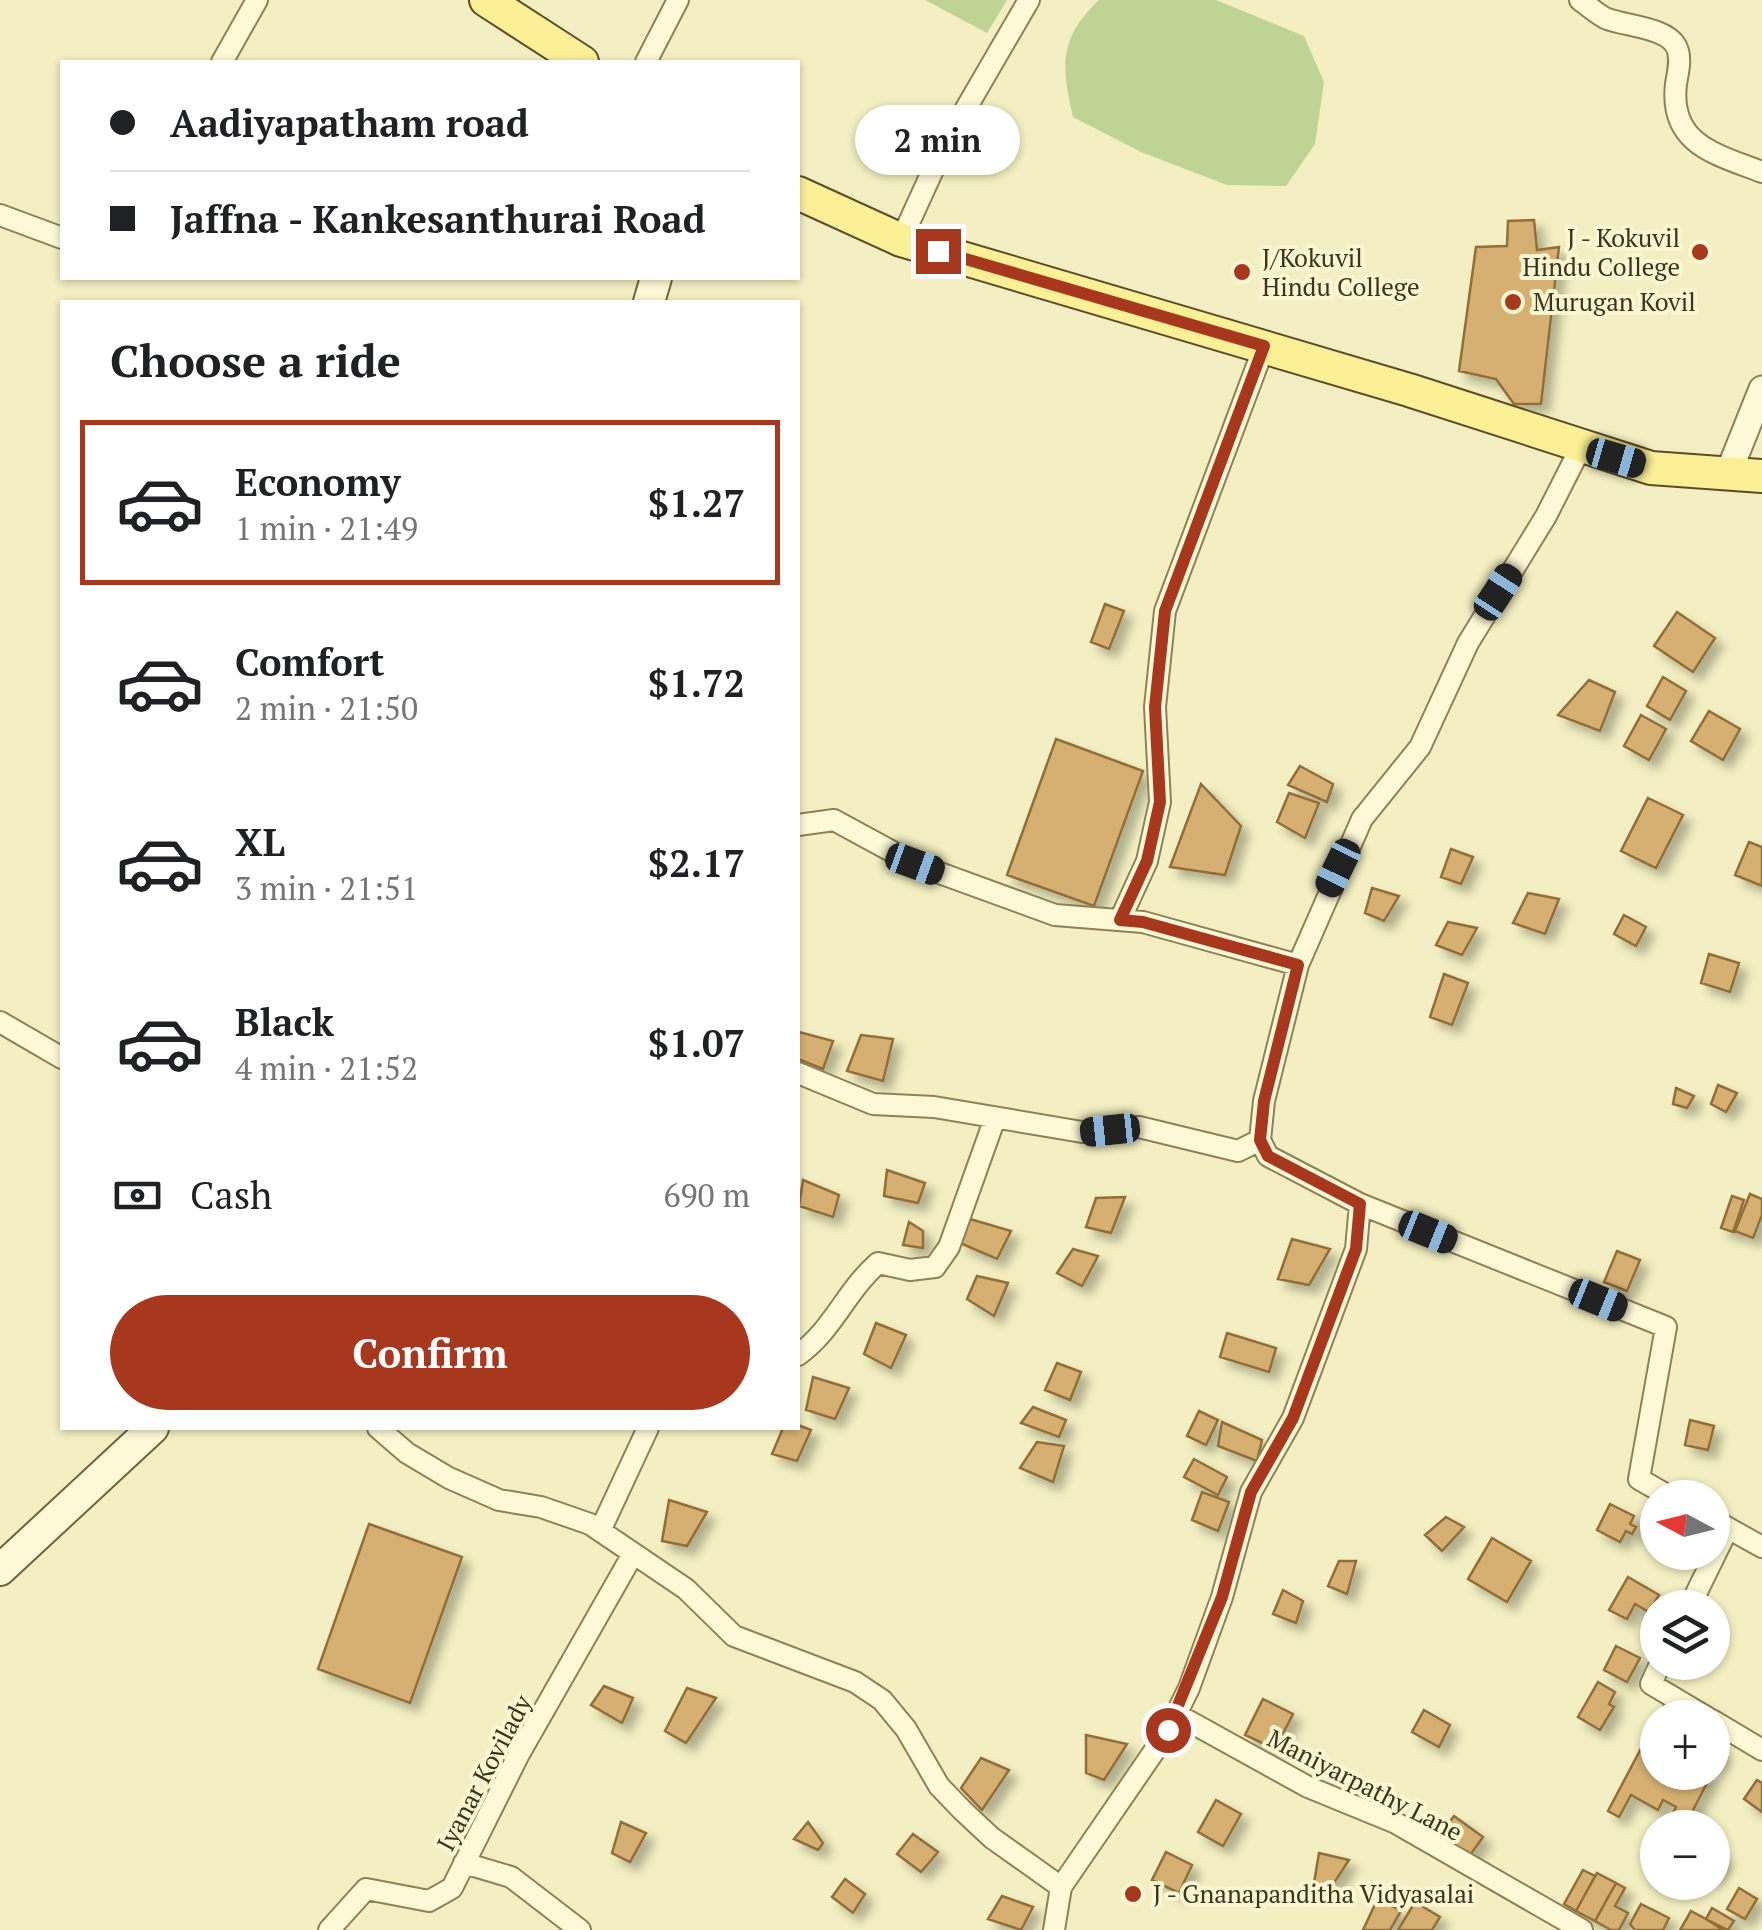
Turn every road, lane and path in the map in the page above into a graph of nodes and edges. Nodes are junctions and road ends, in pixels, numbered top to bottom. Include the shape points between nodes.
1 (256, 0) edge
2 (486, 0) edge
3 (678, 0) edge
4 (1029, 0) edge
5 (1580, 0) edge
6 (223, 60) edge
7 (579, 60) edge
8 (647, 60) edge
9 (1762, 172) edge
10 (800, 194) edge
11 (0, 214) edge
12 (60, 237) edge
13 (902, 240) junction
14 (1264, 346) junction
15 (1762, 388) edge
16 (1581, 448) junction
17 (1728, 474) junction
18 (1762, 476) edge
19 (800, 825) edge
20 (1120, 920) junction
21 (1298, 965) junction
22 (0, 1022) edge
23 (60, 1057) edge
24 (800, 1073) edge
25 (995, 1118) junction
26 (1260, 1140) junction
27 (1360, 1204) junction
28 (800, 1354) edge
29 (150, 1430) edge
30 (380, 1430) edge
31 (647, 1430) edge
32 (1640, 1480) edge
33 (1730, 1529) edge
34 (600, 1531) junction
35 (1762, 1547) edge
36 (633, 1554) junction
37 (0, 1570) edge
38 (1653, 1680) edge
39 (1678, 1700) edge
40 (1176, 1714) junction
41 (1730, 1731) edge
42 (1762, 1750) edge
43 (464, 1863) junction
44 (1061, 1887) junction
45 (329, 1930) edge
46 (580, 1930) edge
47 (1054, 1930) edge
48 (1582, 1930) edge

1 - 6 street
2 - 7 main road
3 - 8 street
4 - 13 street via 942,148
5 - 9 street via 1604,18 1676,46 1679,125 1700,146
10 - 13 main road
11 - 12 street
13 - 14 main road
14 - 16 main road
14 - 20 street via 1165,611 1155,707 1160,802 1147,861
15 - 17 street
16 - 17 main road via 1651,468
16 - 21 street via 1468,644 1420,747 1362,818
17 - 18 main road
19 - 20 street via 834,820 915,864 1054,915
20 - 21 street
21 - 26 street
22 - 23 street
24 - 25 street via 873,1104
25 - 26 street via 1082,1132 1139,1127 1238,1151
25 - 28 street via 949,1247 934,1267 878,1263 859,1280 822,1338
26 - 27 street via 1268,1156
27 - 32 street via 1666,1327
27 - 40 street via 1356,1249 1293,1418 1251,1492 1222,1597
29 - 37 main road
30 - 34 street via 449,1478
31 - 34 street
33 - 35 street
34 - 36 street
36 - 43 street, Iyanar Kovilady
36 - 44 street via 686,1590 734,1636 855,1682 882,1700 939,1786 992,1838
38 - 39 street
40 - 44 street
40 - 48 street, Maniyarpathy Lane via 1308,1787 1396,1823
41 - 42 street
43 - 45 street, Iyanar Kovilady via 452,1888 429,1900 366,1889
43 - 46 street via 512,1877
44 - 47 street

